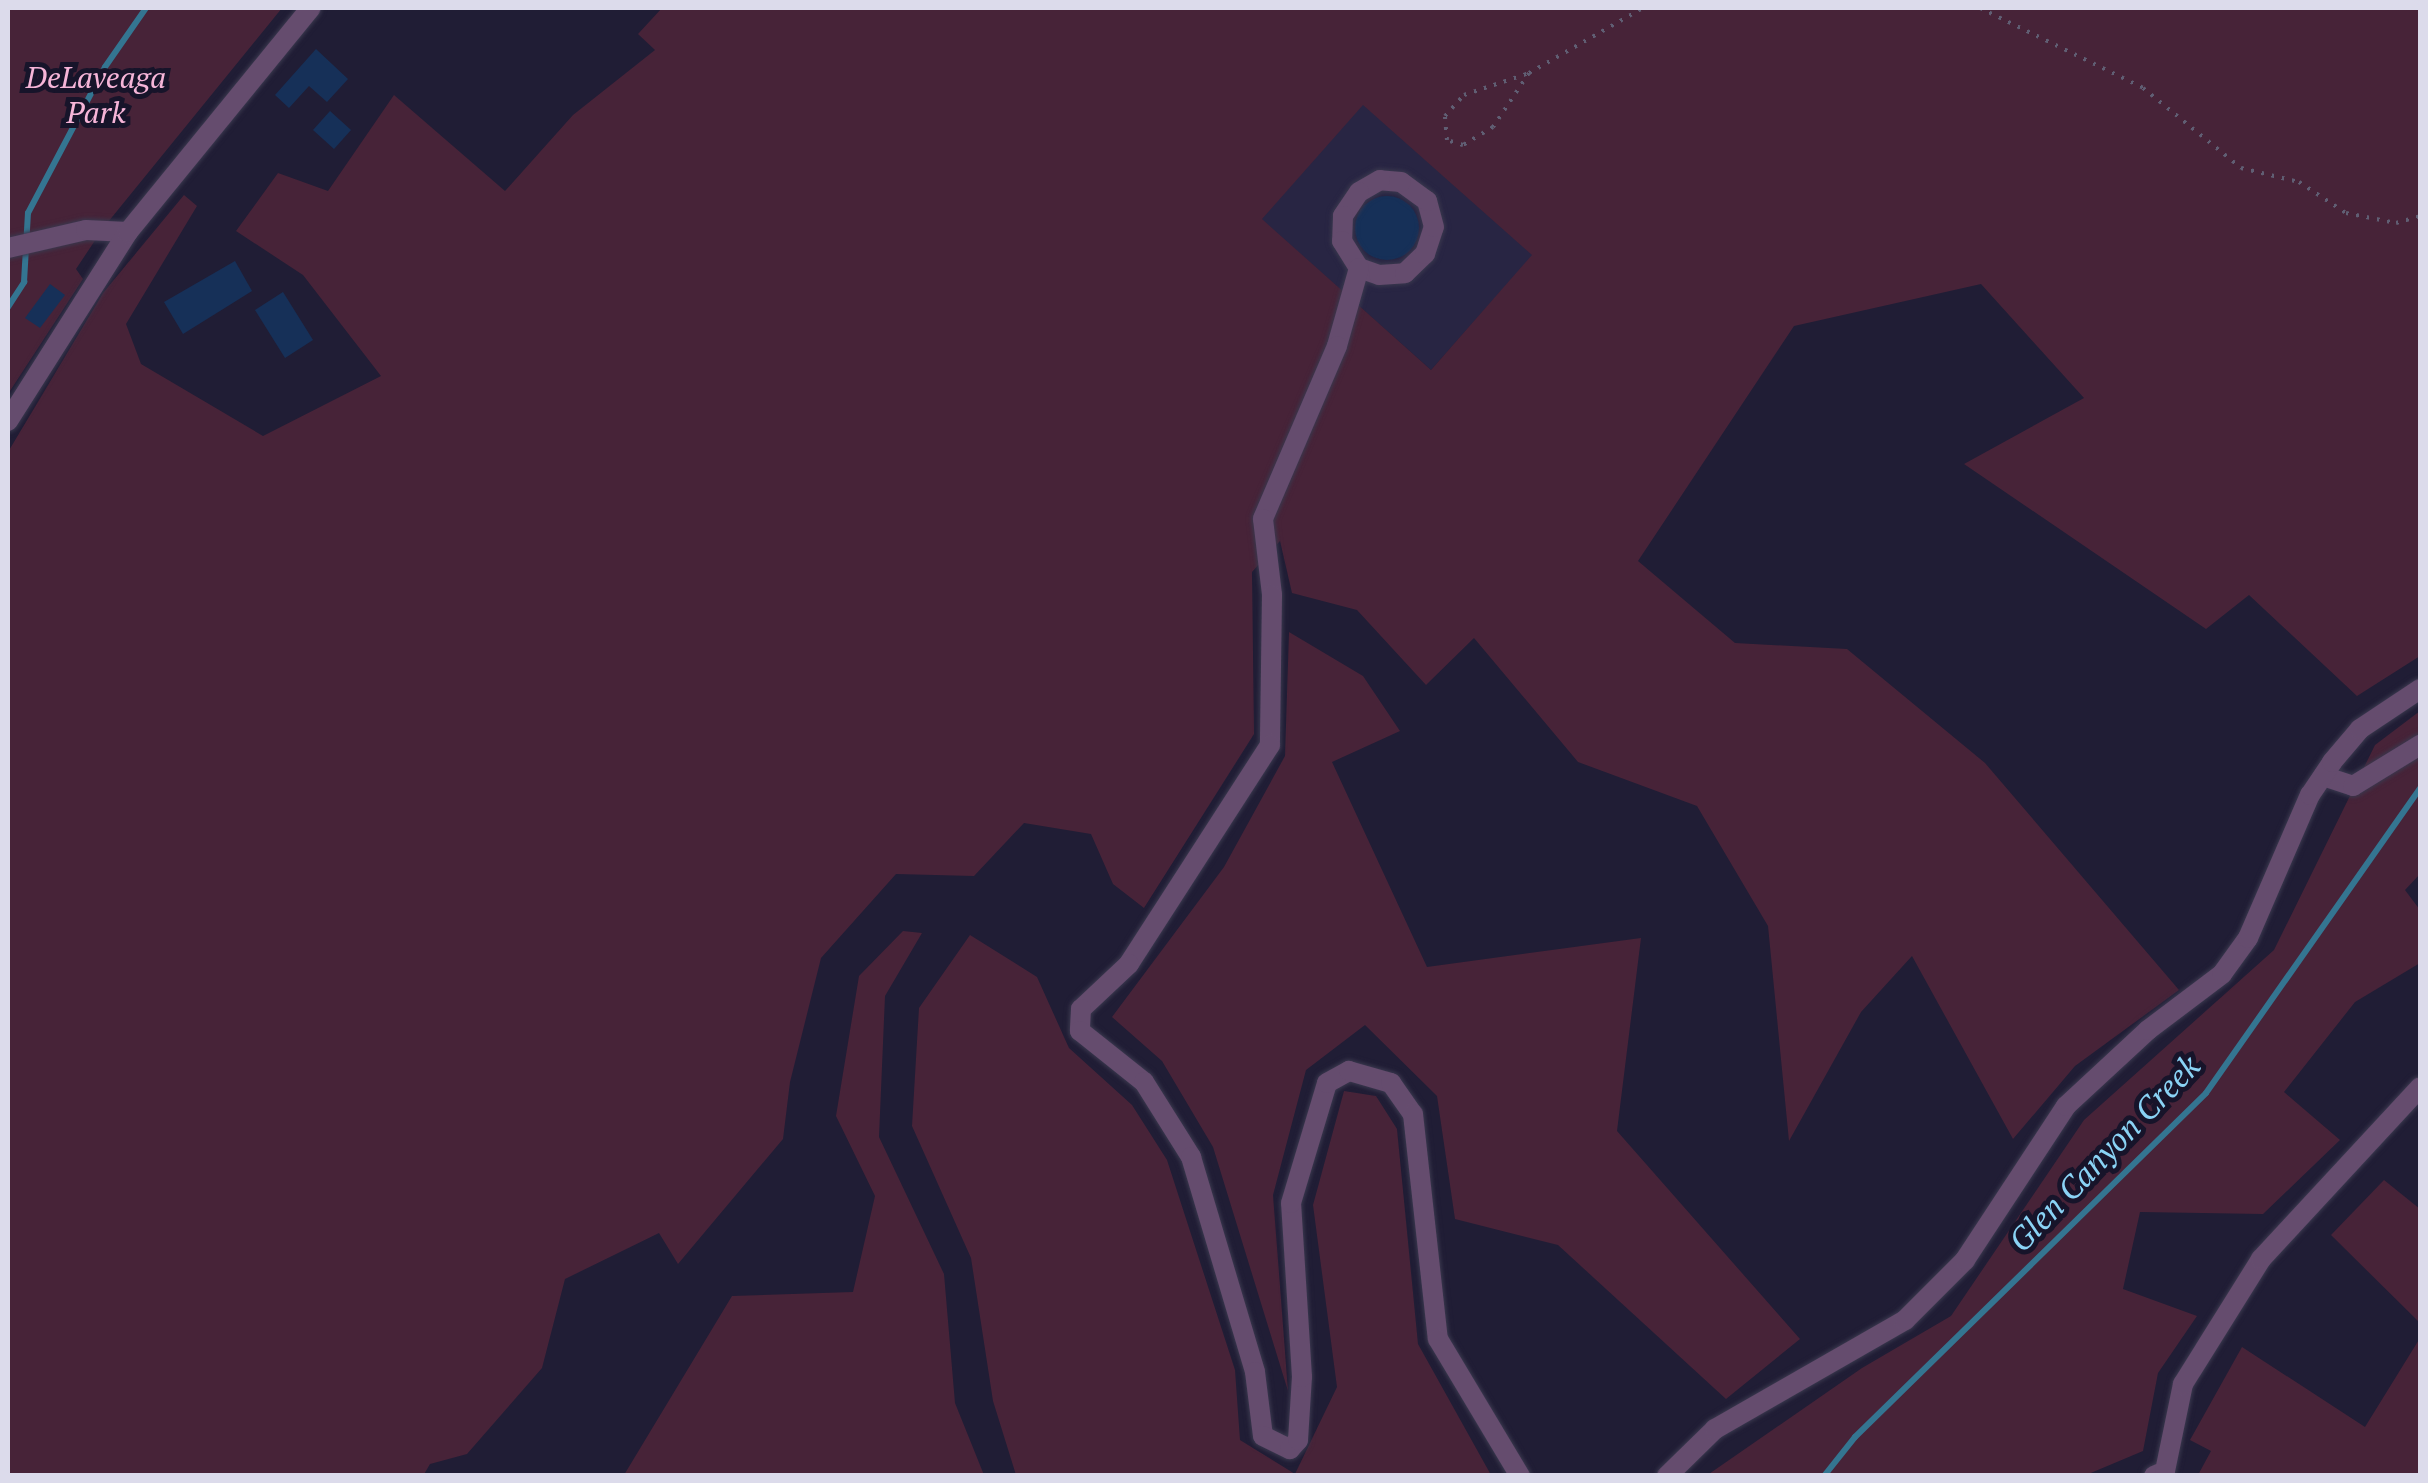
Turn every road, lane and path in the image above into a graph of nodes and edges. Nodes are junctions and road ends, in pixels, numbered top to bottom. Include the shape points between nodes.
1 (311, 8) edge
2 (1643, 8) edge
3 (1980, 8) edge
4 (1529, 73) junction
5 (2420, 216) edge
6 (128, 232) junction
7 (8, 248) edge
8 (1358, 268) junction
9 (8, 421) edge
10 (2420, 689) edge
11 (2420, 745) edge
12 (2323, 776) junction
13 (2420, 1087) edge
14 (1520, 1476) edge
15 (1667, 1476) edge
16 (2154, 1476) edge

1 - 6 street
2 - 4 path
3 - 5 path via 2143,88 2240,168 2299,182 2346,212 2396,223
4 - 4 path via 1464,95 1445,116 1447,140 1462,145 1493,127
6 - 7 street via 86,230
6 - 9 street
8 - 8 street via 1342,241 1344,216 1359,192 1380,180 1401,182 1427,201 1434,227 1425,254 1404,273
8 - 14 street via 1337,346 1263,519 1272,595 1270,744 1130,964 1082,1008 1080,1031 1144,1082 1191,1157 1255,1372 1263,1436 1290,1449 1298,1440 1302,1377 1291,1204 1327,1083 1350,1071 1391,1083 1414,1114 1438,1339
10 - 12 street via 2360,729
11 - 12 street via 2353,786
12 - 15 street via 2248,938 2222,974 2148,1030 2066,1106 1965,1260 1904,1320 1715,1429
13 - 16 street via 2260,1260 2184,1384 2165,1472

